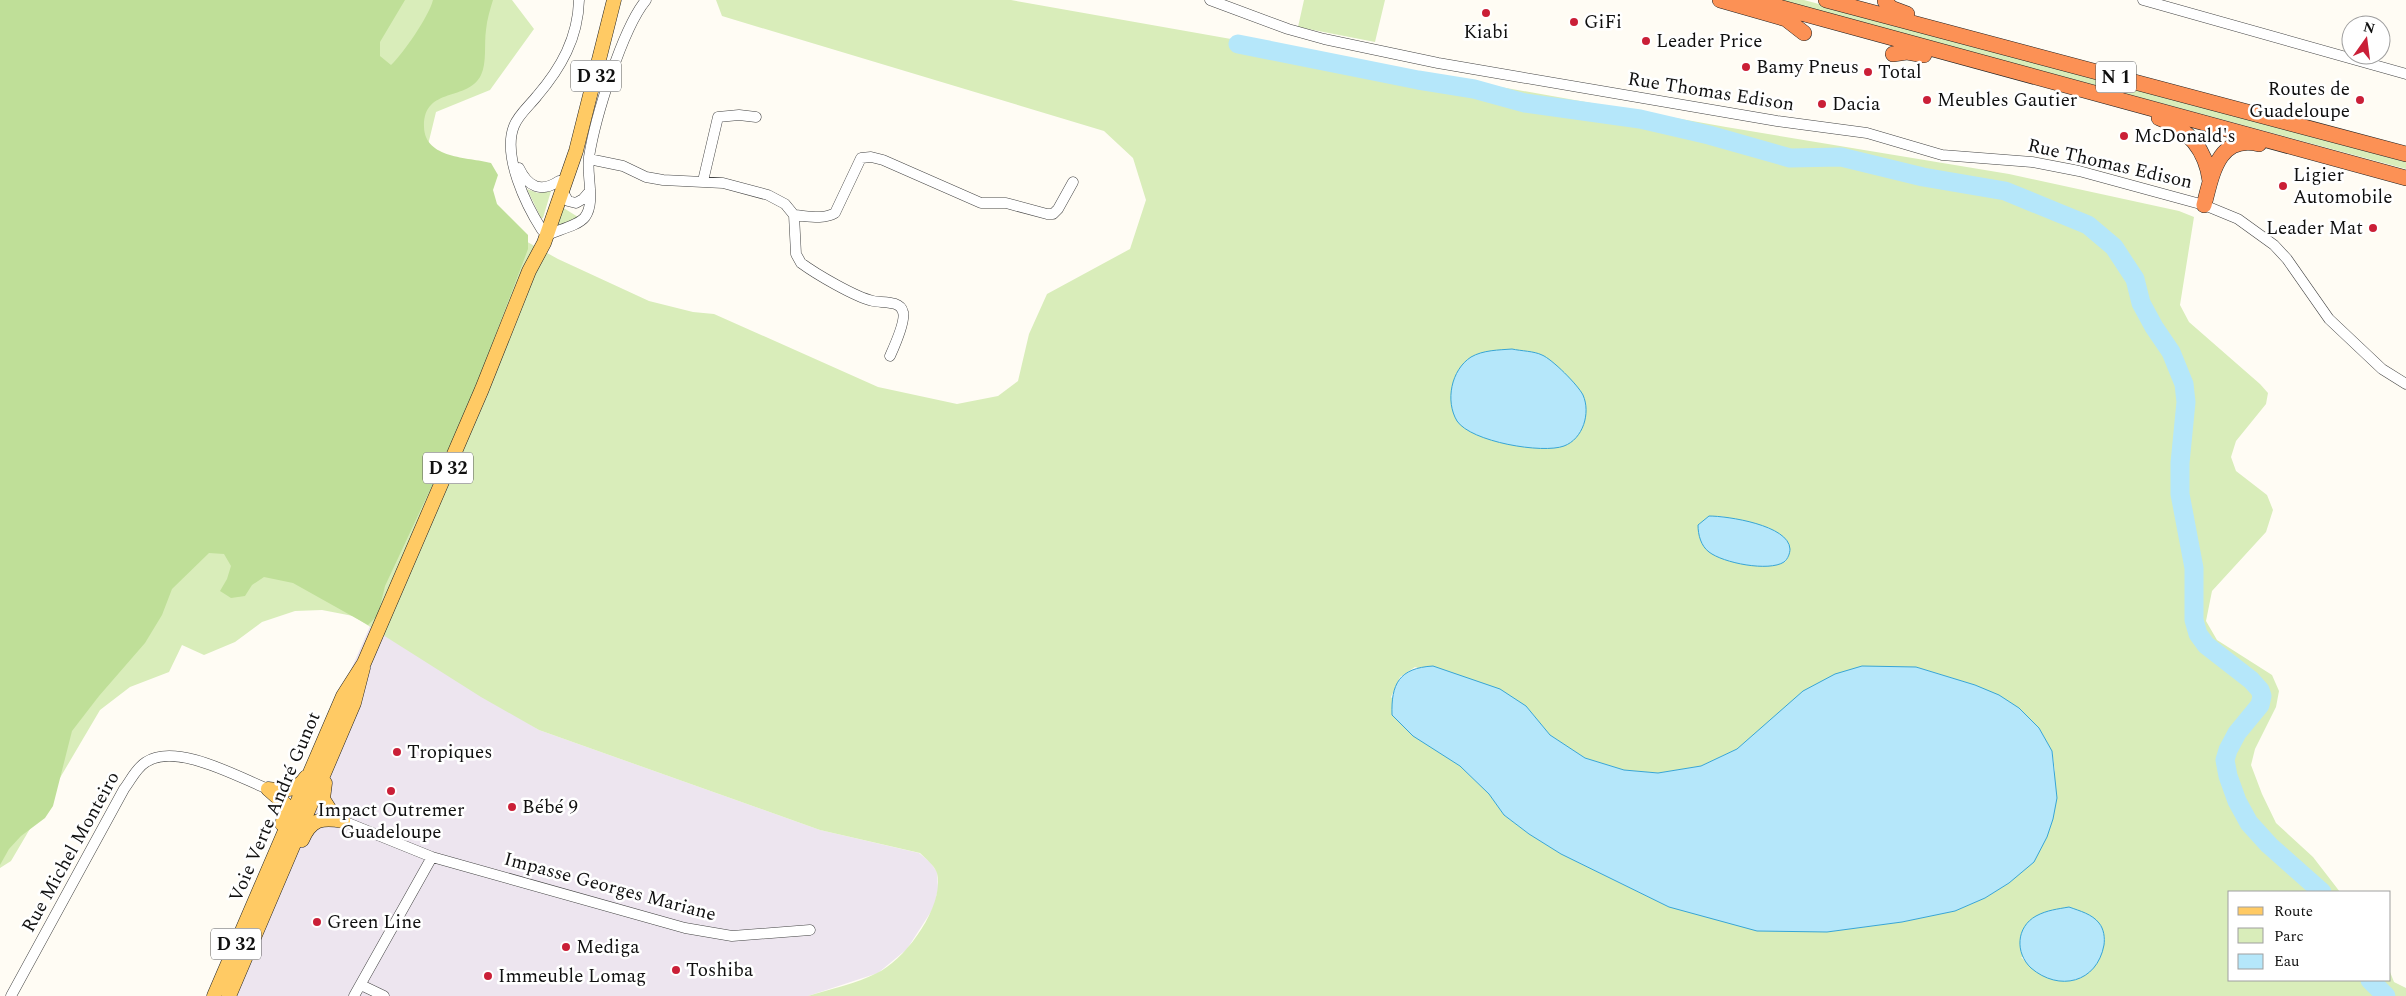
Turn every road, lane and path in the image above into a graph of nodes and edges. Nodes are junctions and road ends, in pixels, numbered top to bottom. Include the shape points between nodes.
1 (579, 0) edge
2 (604, 0) edge
3 (614, 0) edge
4 (646, 0) edge
5 (1210, 0) edge
6 (1720, 0) edge
7 (1753, 0) edge
8 (1826, 0) edge
9 (2143, 0) edge
10 (1885, 1) edge
11 (1804, 33) dead end
12 (2022, 52) junction
13 (1893, 54) dead end
14 (2020, 72) junction
15 (2406, 74) edge
16 (2058, 83) junction
17 (756, 117) dead end
18 (572, 154) junction
19 (2406, 154) edge
20 (513, 156) junction
21 (588, 159) junction
22 (2406, 179) edge
23 (703, 181) junction
24 (1073, 182) dead end
25 (2210, 184) junction
26 (561, 186) junction
27 (589, 192) junction
28 (2204, 205) junction
29 (794, 214) junction
30 (545, 232) junction
31 (890, 356) dead end
32 (2406, 384) edge
33 (326, 752) junction
34 (268, 789) junction
35 (343, 821) junction
36 (432, 857) junction
37 (264, 897) junction
38 (810, 930) dead end
39 (361, 985) junction
40 (11, 996) edge
41 (214, 996) edge
42 (229, 996) edge
43 (354, 996) edge
44 (384, 996) edge

1 - 20 street via 574,30 562,62 513,127
2 - 18 main road, Voie Verte André Gunot / D 32
3 - 18 main road, Voie Verte André Gunot / D 32
4 - 21 street via 629,30 611,78
5 - 28 street, Rue Thomas Edison via 1283,28 1419,59 1867,134 1942,155 2032,162
6 - 11 highway via 1786,19
7 - 14 highway, N 1
8 - 12 highway, N 1
9 - 15 street
10 - 12 highway via 1895,10
12 - 19 highway, N 1
13 - 14 highway via 1907,52
14 - 16 highway, N 1
16 - 22 highway, N 1
16 - 25 highway via 2177,126 2201,149 2208,165
17 - 23 street via 718,117
18 - 26 main road, Voie Verte André Gunot / D 32
20 - 26 street via 529,183 544,188
20 - 30 street via 517,179
21 - 23 street via 623,166 654,178
21 - 27 street
22 - 25 highway via 2380,176 2242,142 2223,152
23 - 29 street via 768,195 785,204
24 - 29 street via 1058,209 1047,214 1006,203 981,203 871,157 861,158 836,214 828,217
25 - 28 highway
26 - 27 street via 568,201 576,203
26 - 30 main road, Voie Verte André Gunot / D 32
27 - 30 street via 589,209 585,218
28 - 32 street, Rue Thomas Edison via 2238,219 2274,245 2287,258 2329,319 2382,369
29 - 31 street via 796,254 801,263 864,298 900,307 903,319
30 - 33 main road, Voie Verte André Gunot / D 32 via 537,260 529,271 364,663 354,703
33 - 34 main road via 299,786 287,790
33 - 35 main road via 323,799
33 - 37 main road, Voie Verte André Gunot / D 32
34 - 37 main road via 282,800 286,812 258,882
34 - 40 street, Rue Michel Monteiro via 185,757 164,756 146,762 124,789
35 - 36 street, Impasse Georges Mariane
35 - 37 main road via 323,819 311,825 281,887
36 - 38 street, Impasse Georges Mariane via 716,934 749,936
36 - 39 street
37 - 41 main road, Voie Verte André Gunot / D 32
37 - 42 main road, Voie Verte André Gunot / D 32
39 - 43 street
39 - 44 street

